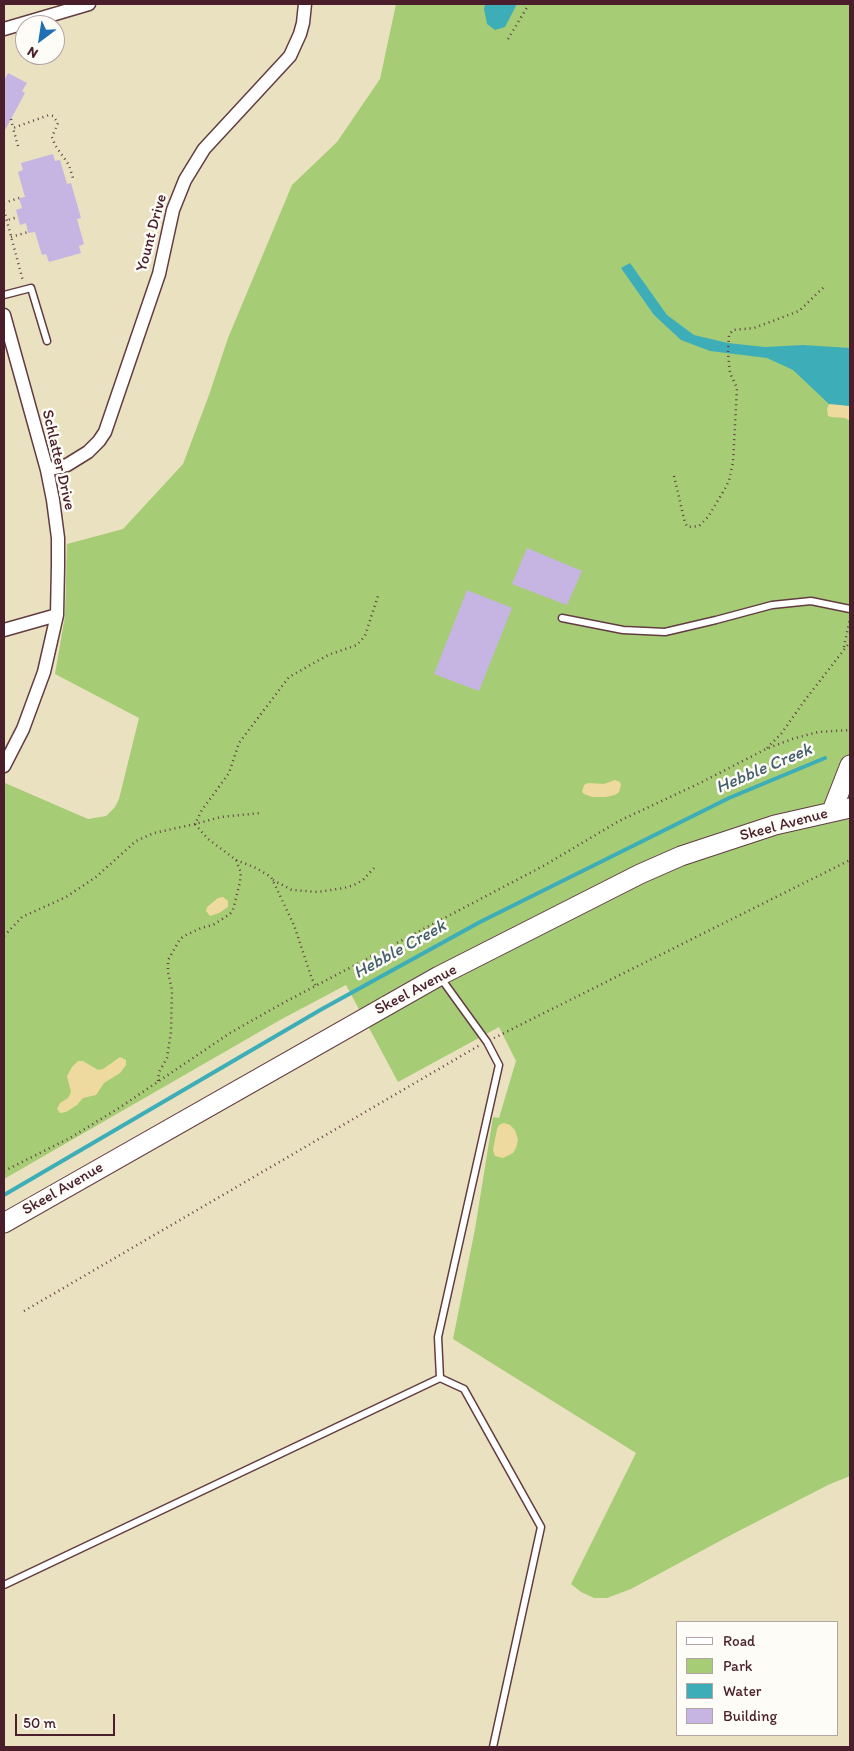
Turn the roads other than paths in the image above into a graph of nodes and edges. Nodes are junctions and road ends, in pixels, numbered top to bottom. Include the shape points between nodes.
1 (89, 4) edge
2 (305, 4) edge
3 (4, 29) edge
4 (4, 295) edge
5 (4, 315) edge
6 (47, 341) dead end
7 (47, 470) junction
8 (850, 609) edge
9 (58, 615) junction
10 (562, 618) dead end
11 (4, 630) edge
12 (850, 765) edge
13 (4, 766) edge
14 (850, 808) edge
15 (832, 811) junction
16 (439, 976) junction
17 (4, 1223) edge
18 (440, 1378) junction
19 (4, 1586) edge
20 (493, 1747) edge

1 - 3 street
2 - 7 street, Yount Drive via 300,34 290,56 204,149 185,180 173,210 159,274 105,432 88,452 73,462
4 - 6 lane via 32,288
5 - 7 street, Schlatter Drive
7 - 9 street, Schlatter Drive via 58,538
8 - 10 lane via 811,601 772,605 665,632 622,630
9 - 11 street
9 - 13 street, Schlatter Drive via 35,701
12 - 15 street
14 - 15 street, Skeel Avenue
15 - 16 street, Skeel Avenue via 775,825 681,856
16 - 17 street, Skeel Avenue
16 - 18 lane via 499,1066 438,1338
18 - 19 lane
18 - 20 lane via 464,1389 541,1528

